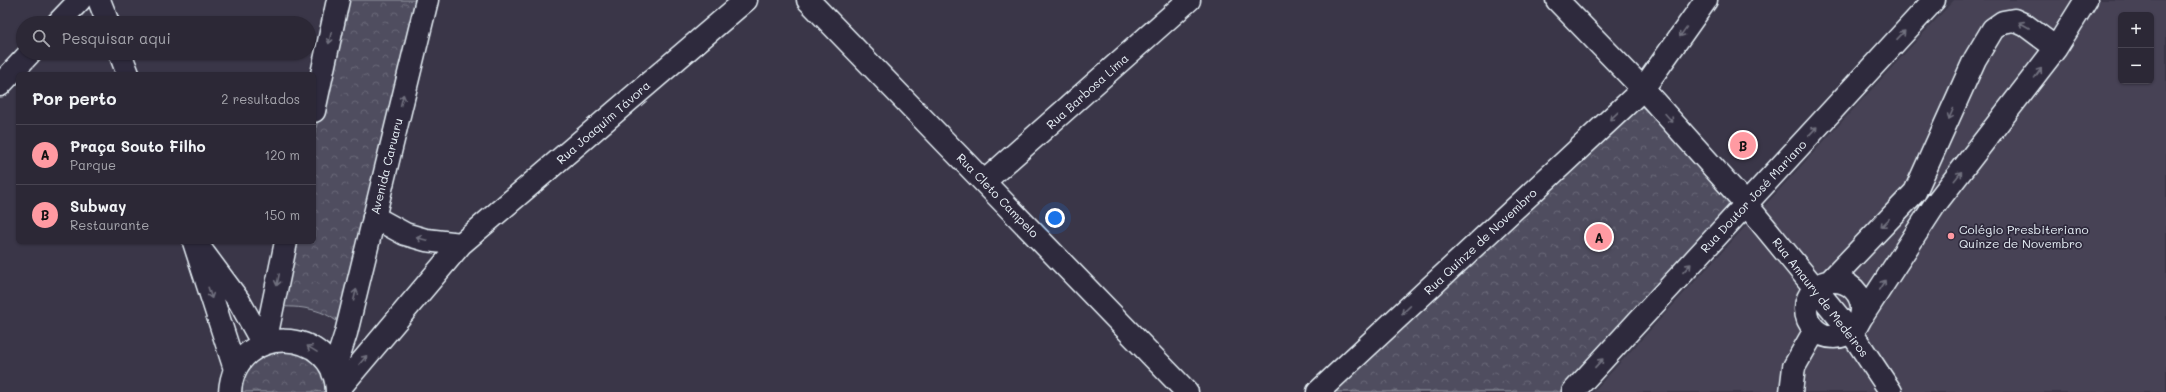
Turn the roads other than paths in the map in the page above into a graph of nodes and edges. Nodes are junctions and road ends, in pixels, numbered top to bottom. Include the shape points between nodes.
1 (80, 0) edge
2 (99, 0) edge
3 (338, 0) edge
4 (427, 0) edge
5 (746, 0) edge
6 (808, 0) edge
7 (1189, 0) edge
8 (1557, 0) edge
9 (1706, 0) edge
10 (1934, 0) edge
11 (2086, 0) edge
12 (65, 16) edge
13 (105, 16) edge
14 (2056, 48) junction
15 (24, 60) edge
16 (123, 60) edge
17 (127, 72) edge
18 (0, 86) edge
19 (1643, 90) junction
20 (316, 102) edge
21 (985, 181) junction
22 (1915, 192) junction
23 (1746, 204) junction
24 (1934, 206) junction
25 (374, 217) junction
26 (196, 244) edge
27 (196, 244) edge
28 (286, 244) edge
29 (461, 244) junction
30 (1823, 284) junction
31 (1856, 325) junction
32 (1815, 330) junction
33 (264, 343) junction
34 (235, 369) junction
35 (336, 385) edge
36 (230, 392) edge
37 (1187, 392) edge
38 (1318, 392) edge
39 (1572, 392) edge
40 (1791, 392) edge
41 (1891, 392) edge

1 - 12 street
2 - 13 street
3 -> 20 street
25 -> 4 street, Avenida Caruaru
5 - 29 street, Rua Joaquim Távora
6 - 21 street, Rua Cleto Campelo
7 - 21 street, Rua Barbosa Lima
8 - 19 street
9 -> 19 street, Rua Quinze de Novembro
23 -> 10 street, Rua Doutor José Mariano
11 - 14 street
14 -> 22 street via 2025,24 2014,20 2003,22 1993,29 1975,59
24 -> 14 street
15 - 18 street
16 - 17 street
19 -> 23 street, Rua Amaury de Medeiros
19 -> 38 street, Rua Quinze de Novembro
21 - 37 street, Rua Cleto Campelo
22 - 24 street
22 -> 30 street
23 - 30 street, Rua Amaury de Medeiros
39 -> 23 street, Rua Doutor José Mariano
31 -> 24 street
29 -> 25 street via 426,240 405,234
35 -> 25 street, Avenida Caruaru
26 - 33 street via 239,301
27 -> 34 street
28 -> 33 street
35 -> 29 street, Rua Joaquim Távora
30 - 31 street, Rua Amaury de Medeiros
30 - 31 street via 1842,281 1852,286 1863,307
30 - 32 street via 1810,294 1806,313
31 - 32 street via 1843,336 1823,335
31 - 41 street, Rua Amaury de Medeiros
32 - 40 street via 1794,367
33 - 34 street via 242,358
35 -> 33 street via 325,359 312,348 298,341 281,339
34 - 36 street

